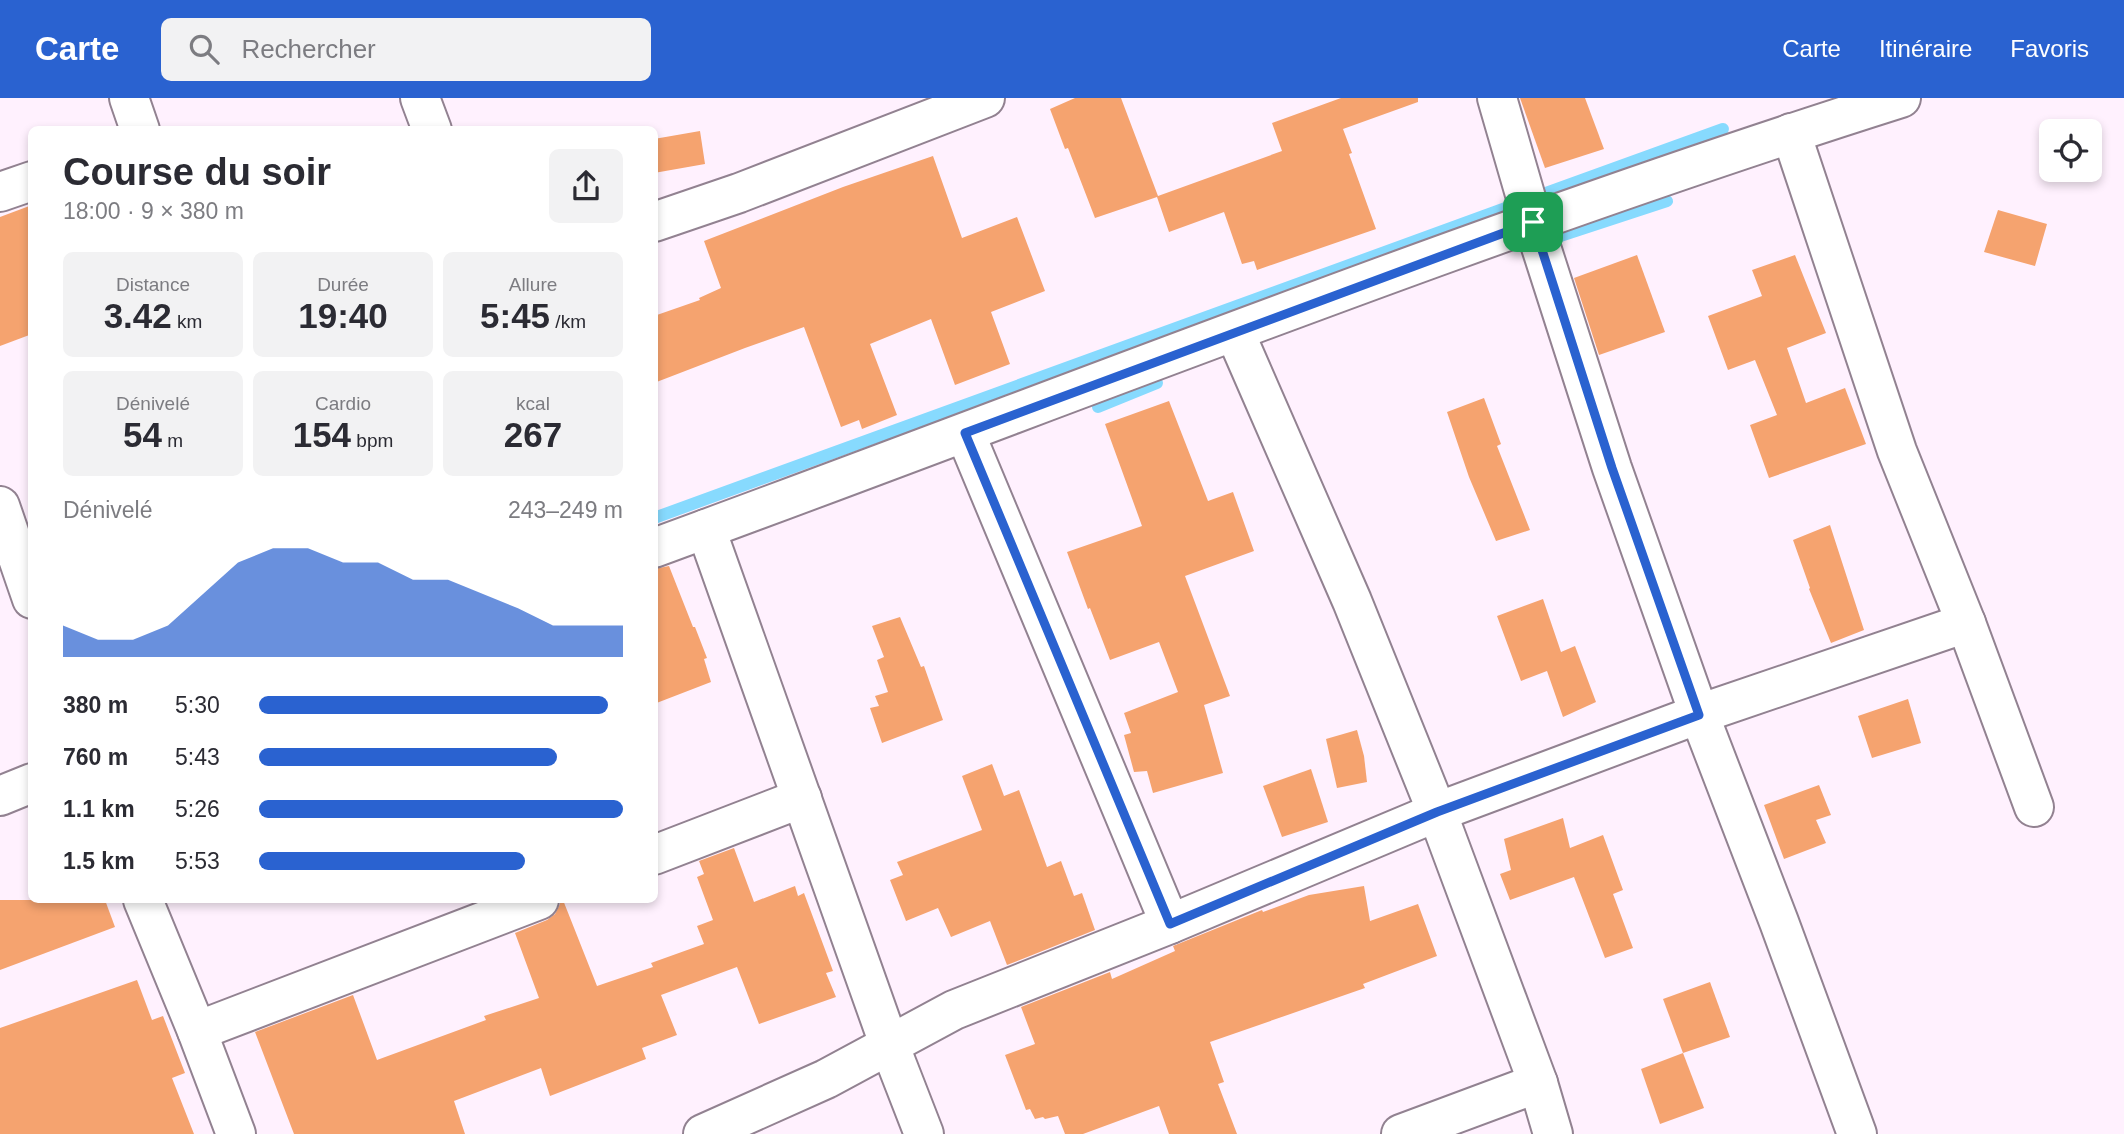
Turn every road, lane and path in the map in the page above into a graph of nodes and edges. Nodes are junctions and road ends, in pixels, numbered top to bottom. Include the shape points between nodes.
1 (129, 98) edge
2 (420, 98) edge
3 (985, 98) edge
4 (1497, 98) edge
5 (1901, 98) edge
6 (139, 126) edge
7 (430, 126) edge
8 (1791, 133) junction
9 (28, 182) edge
10 (0, 192) edge
11 (658, 221) edge
12 (1533, 222) junction
13 (1235, 333) junction
14 (965, 433) junction
15 (0, 506) edge
16 (706, 529) junction
17 (658, 547) edge
18 (28, 587) edge
19 (1966, 622) junction
20 (1699, 715) junction
21 (28, 785) edge
22 (0, 796) edge
23 (802, 798) junction
24 (2034, 807) dead end
25 (1437, 812) junction
26 (658, 853) edge
27 (144, 903) edge
28 (531, 903) edge
29 (1170, 924) junction
30 (197, 1031) junction
31 (888, 1044) junction
32 (1538, 1083) junction
33 (236, 1134) edge
34 (703, 1134) edge
35 (924, 1134) edge
36 (1401, 1134) edge
37 (1553, 1134) edge
38 (1857, 1134) edge

1 - 6 street
2 - 7 street
3 - 11 street
4 - 12 street
5 - 8 street
8 - 12 street
8 - 19 street via 1897,451
9 - 10 street
12 - 13 street
12 - 20 street via 1612,468
13 - 14 street
13 - 25 street via 1352,601
14 - 16 street
14 - 29 street
15 - 18 street
16 - 17 street
16 - 23 street
19 - 20 street
19 - 24 street
20 - 25 street
20 - 38 street
21 - 22 street
23 - 26 street
23 - 31 street
25 - 29 street
25 - 32 street
27 - 30 street
28 - 30 street
29 - 31 street via 954,1010
30 - 33 street
31 - 34 street via 826,1079
31 - 35 street
32 - 36 street
32 - 37 street

